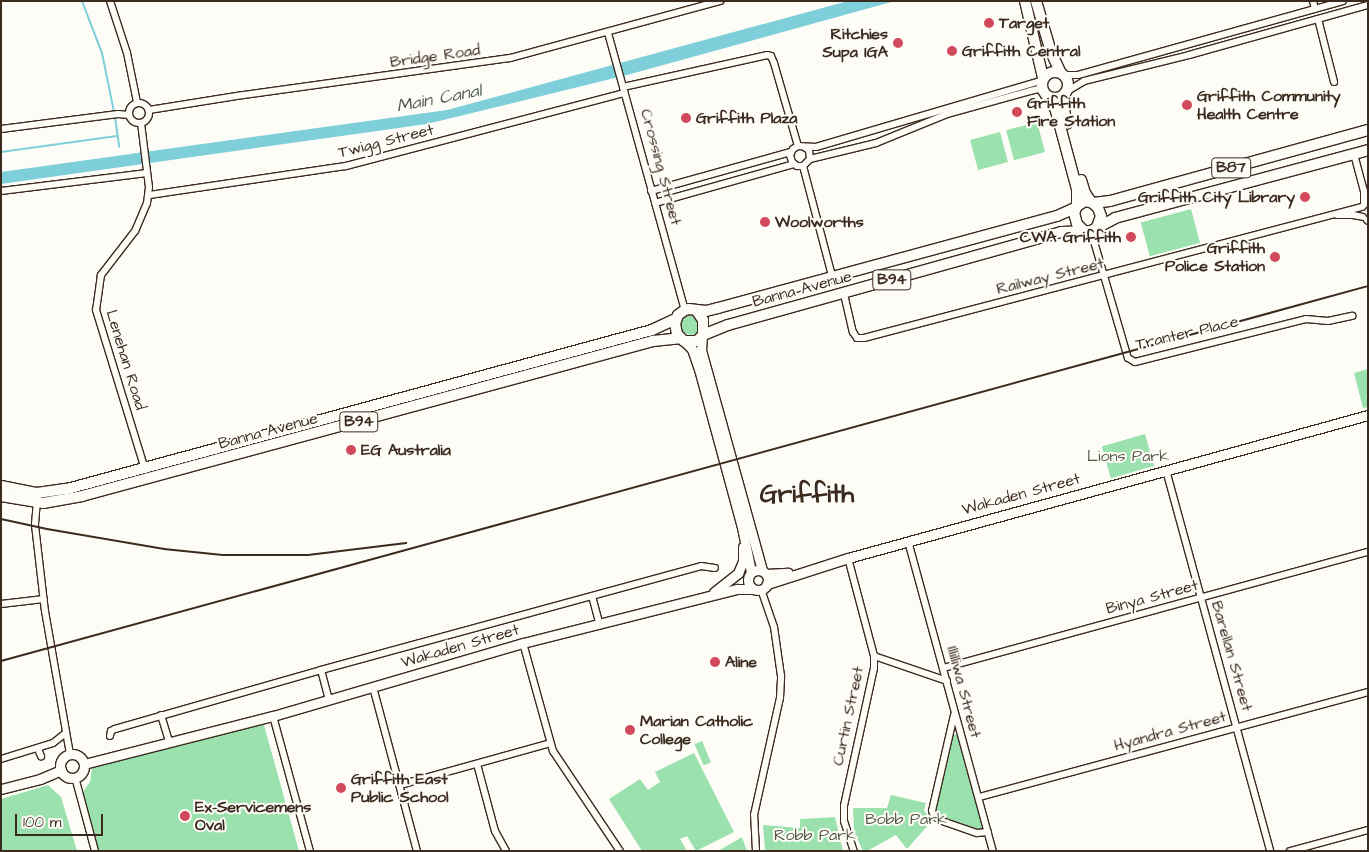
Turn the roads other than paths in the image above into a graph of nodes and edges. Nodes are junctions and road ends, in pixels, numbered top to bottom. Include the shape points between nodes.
1 (110, 1) edge
2 (691, 1) edge
3 (720, 1) edge
4 (1025, 1) edge
5 (1036, 1) edge
6 (1313, 1) edge
7 (1343, 1) edge
8 (1368, 6) edge
9 (698, 7) junction
10 (1315, 9) junction
11 (1318, 19) junction
12 (608, 33) junction
13 (1187, 45) junction
14 (1189, 55) junction
15 (1062, 74) junction
16 (1043, 79) junction
17 (1334, 82) dead end
18 (624, 90) junction
19 (1065, 93) junction
20 (1045, 94) junction
21 (137, 102) junction
22 (149, 110) junction
23 (129, 115) junction
24 (937, 119) junction
25 (141, 123) junction
26 (899, 123) junction
27 (1, 129) edge
28 (1368, 130) edge
29 (802, 146) junction
30 (1368, 150) edge
31 (791, 152) junction
32 (1354, 154) junction
33 (810, 159) junction
34 (794, 164) junction
35 (803, 166) junction
36 (147, 173) junction
37 (651, 190) junction
38 (1, 192) edge
39 (1366, 194) edge
40 (149, 195) junction
41 (1092, 202) junction
42 (654, 203) junction
43 (1365, 205) edge
44 (1076, 207) junction
45 (1322, 218) junction
46 (1366, 220) edge
47 (1090, 229) junction
48 (832, 276) junction
49 (1105, 276) junction
50 (844, 294) junction
51 (690, 310) junction
52 (1352, 316) dead end
53 (676, 319) junction
54 (702, 336) junction
55 (682, 340) junction
56 (1368, 414) edge
57 (145, 469) junction
58 (1166, 470) junction
59 (148, 479) junction
60 (1, 486) edge
61 (1, 496) edge
62 (37, 498) junction
63 (742, 527) junction
64 (908, 541) junction
65 (1368, 552) edge
66 (848, 558) junction
67 (715, 568) dead end
68 (764, 572) junction
69 (799, 572) junction
70 (750, 574) junction
71 (760, 588) junction
72 (714, 592) junction
73 (592, 596) junction
74 (1201, 598) junction
75 (44, 599) junction
76 (696, 599) junction
77 (1, 604) edge
78 (600, 625) junction
79 (523, 643) junction
80 (874, 656) junction
81 (943, 668) junction
82 (322, 670) junction
83 (947, 681) junction
84 (374, 687) junction
85 (1368, 692) edge
86 (329, 699) junction
87 (955, 713) junction
88 (161, 715) junction
89 (273, 716) junction
90 (1237, 727) junction
91 (66, 733) junction
92 (110, 736) dead end
93 (169, 742) junction
94 (550, 743) junction
95 (38, 749) junction
96 (70, 754) junction
97 (41, 756) dead end
98 (1, 759) edge
99 (84, 764) junction
100 (477, 764) junction
101 (61, 770) junction
102 (75, 777) junction
103 (400, 785) junction
104 (1, 789) edge
105 (979, 797) junction
106 (1368, 830) edge
107 (988, 832) junction
108 (95, 851) edge
109 (310, 851) edge
110 (418, 851) edge
111 (506, 851) edge
112 (620, 851) edge
113 (756, 851) edge
114 (854, 851) edge
115 (993, 851) edge
116 (1270, 851) edge
117 (1290, 851) edge

1 - 21 street via 127,53
2 - 9 street
3 - 9 street, Bridge Road
4 - 16 main road
5 - 15 main road via 1051,52
6 - 10 street
7 - 10 street
8 - 11 street
9 - 12 street, Bridge Road
10 - 13 street
11 - 14 street
11 - 17 street
12 - 18 street, Crossing Street
12 - 22 street, Bridge Road via 485,63 244,94
13 - 14 street
13 - 15 street via 1078,75
14 - 19 street via 1084,82
15 - 16 main road via 1050,73
15 - 19 main road via 1068,83
16 - 20 main road
16 - 26 street
18 - 29 street, Twigg Street via 771,56
18 - 37 street, Crossing Street
18 - 40 street, Twigg Street via 346,166
19 - 20 main road via 1054,98
19 - 41 main road via 1063,105 1082,187
20 - 24 street via 1039,89 1030,91
20 - 44 main road via 1053,101 1058,115 1077,188
21 - 22 street
21 - 23 street via 130,107
22 - 25 street via 148,117
23 - 25 street
23 - 27 street
24 - 26 street via 904,128
24 - 33 street via 876,143
25 - 36 street, Lenehan Road
26 - 29 street via 816,147
28 - 41 main road, B87 via 1110,201
29 - 31 street
29 - 33 street via 809,150
30 - 32 main road, Banna Avenue / B87
31 - 34 street via 790,159
31 - 37 street
32 - 39 street
32 - 47 main road, Banna Avenue / B87 via 1115,218
33 - 35 street
34 - 35 street
34 - 42 street
35 - 48 street
36 - 38 street
36 - 40 street, Lenehan Road
37 - 42 street, Crossing Street
39 - 43 street
40 - 57 street, Lenehan Road via 140,222 101,275 96,310
41 - 44 main road, B87 via 1085,201
41 - 47 main road via 1101,216
42 - 51 street, Crossing Street
43 - 45 street, Railway Street
43 - 46 street
44 - 47 main road via 1075,220
44 - 48 main road, Banna Avenue / B94 via 1057,216
45 - 46 street, Railway Street via 1349,215
45 - 49 street, Railway Street
47 - 49 street, Tranter Place
47 - 50 main road, Banna Avenue / B94 via 1061,232
48 - 51 main road, Banna Avenue / B94 via 718,308
49 - 50 street, Railway Street via 864,338 857,338 853,332
49 - 52 street, Tranter Place via 1128,358 1135,362 1306,320 1328,321
50 - 54 main road, Banna Avenue / B94 via 728,324
51 - 53 main road, B94
51 - 54 main road via 703,320
53 - 55 main road via 676,329
53 - 57 main road, Banna Avenue / B94 via 652,330
54 - 55 main road, B94 via 693,342
54 - 68 main road via 701,350
55 - 59 main road, Banna Avenue / B94 via 653,341
55 - 63 main road via 696,358
56 - 58 main road, Wakaden Street
57 - 59 main road
57 - 62 main road, Banna Avenue / B94
58 - 64 main road, Wakaden Street
58 - 74 street, Barellan Street
59 - 62 main road, Banna Avenue / B94 via 70,499
60 - 62 main road, B94
61 - 62 main road, B94
62 - 75 street via 35,525
63 - 70 main road
63 - 72 main road via 743,561 740,570
64 - 66 main road, Wakaden Street
64 - 81 street, Illilliwa Street
65 - 74 street, Binya Street
66 - 69 main road, Wakaden Street
66 - 80 street, Curtin Street
67 - 73 street, Wakaden Street via 701,566
68 - 69 main road, Wakaden Street
68 - 70 main road, Wakaden Street
68 - 71 main road
69 - 71 main road, Wakaden Street
70 - 71 main road via 748,585
70 - 72 main road, Wakaden Street
71 - 76 main road, Wakaden Street via 737,589
71 - 113 street via 774,627 781,676 780,698 754,815
72 - 76 main road, Wakaden Street
73 - 78 street
73 - 82 street, Wakaden Street
74 - 81 street, Binya Street
74 - 90 street, Barellan Street
75 - 77 street
75 - 91 street
76 - 78 main road, Wakaden Street
78 - 79 main road, Wakaden Street
79 - 84 main road, Wakaden Street
79 - 94 street
80 - 83 street
80 - 114 street, Curtin Street via 844,806 844,821
81 - 83 street, Illilliwa Street
82 - 86 street
82 - 88 street, Wakaden Street
83 - 87 street, Illilliwa Street
84 - 86 main road, Wakaden Street
84 - 103 street
85 - 90 street, Hyandra Street
86 - 89 main road, Wakaden Street
87 - 105 street, Illilliwa Street
87 - 107 street via 932,811 942,821 977,833
88 - 92 street, Wakaden Street via 115,729
88 - 93 street
89 - 93 main road, Wakaden Street
89 - 109 street
90 - 105 street, Hyandra Street
90 - 116 street, Barellan Street
91 - 95 street
91 - 96 street
93 - 99 main road, Wakaden Street
94 - 100 street
94 - 112 street
95 - 97 street
95 - 98 street
96 - 99 main road via 80,757
96 - 101 main road via 62,759
99 - 102 main road via 81,774
100 - 103 street
100 - 111 street via 495,831
101 - 102 main road via 65,776
101 - 104 main road
102 - 108 street
103 - 110 street
105 - 107 street, Illilliwa Street
106 - 117 street
107 - 115 street, Illilliwa Street

